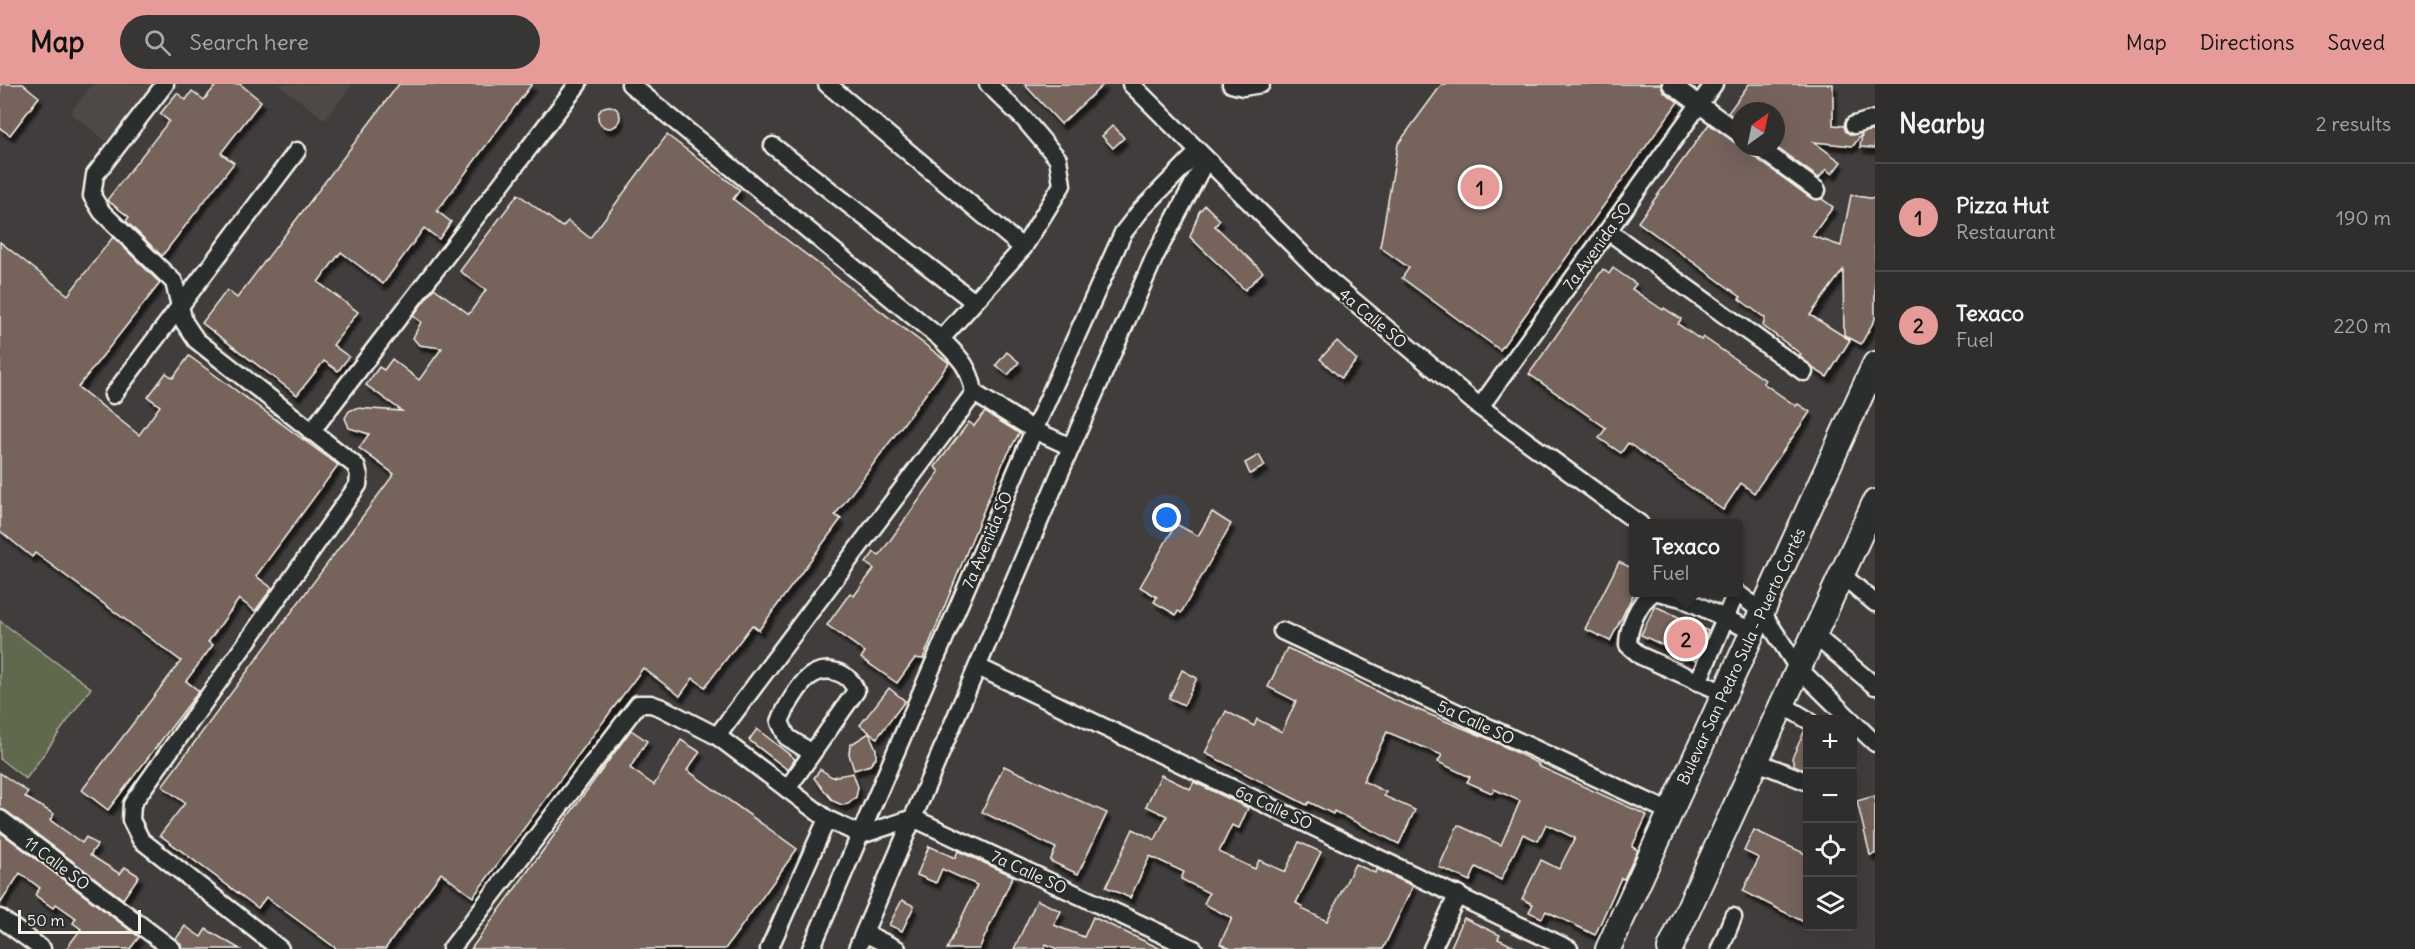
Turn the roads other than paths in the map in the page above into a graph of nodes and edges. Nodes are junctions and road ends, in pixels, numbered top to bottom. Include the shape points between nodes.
1 (165, 84) edge
2 (578, 84) edge
3 (630, 84) edge
4 (827, 84) edge
5 (988, 84) edge
6 (1131, 84) edge
7 (1231, 84) edge
8 (1260, 84) edge
9 (1671, 84) edge
10 (1714, 84) edge
11 (1700, 104) junction
12 (1875, 119) edge
13 (1854, 125) dead end
14 (1731, 127) edge
15 (773, 146) dead end
16 (297, 151) dead end
17 (1202, 156) junction
18 (1770, 156) edge
19 (1817, 190) dead end
20 (1608, 231) junction
21 (1023, 248) junction
22 (973, 302) junction
23 (180, 306) junction
24 (941, 339) junction
25 (1875, 364) edge
26 (1804, 372) dead end
27 (974, 393) junction
28 (113, 395) dead end
29 (1480, 407) junction
30 (1034, 430) junction
31 (311, 432) junction
32 (1071, 447) junction
33 (1874, 508) edge
34 (1633, 519) edge
35 (1841, 574) junction
36 (1646, 597) edge
37 (1678, 597) edge
38 (1734, 597) edge
39 (1739, 597) edge
40 (1875, 603) edge
41 (1726, 618) junction
42 (1757, 621) junction
43 (1282, 631) dead end
44 (1813, 634) junction
45 (978, 667) junction
46 (1797, 668) junction
47 (1698, 682) junction
48 (1875, 686) edge
49 (1724, 693) junction
50 (1781, 704) junction
51 (1847, 715) edge
52 (1803, 717) edge
53 (1857, 725) edge
54 (717, 736) junction
55 (1875, 743) edge
56 (812, 753) junction
57 (1755, 761) junction
58 (1803, 780) edge
59 (787, 789) junction
60 (1670, 812) junction
61 (913, 818) junction
62 (0, 819) edge
63 (827, 819) junction
64 (861, 835) junction
65 (1458, 894) junction
66 (1733, 917) dead end
67 (0, 918) edge
68 (864, 933) junction
69 (160, 946) edge
70 (42, 949) edge
71 (280, 949) edge
72 (451, 949) edge
73 (769, 949) edge
74 (811, 949) edge
75 (857, 949) edge
76 (897, 949) edge
77 (1194, 949) edge
78 (1432, 949) edge
79 (1569, 949) edge
80 (1608, 949) edge
81 (1670, 949) edge
82 (1720, 949) edge

1 - 23 street via 95,175 92,196 102,212 174,282
2 - 31 street
3 - 24 street
4 - 21 street
5 - 21 street via 1058,159 1062,185
6 - 17 street, 4a Calle SO
7 - 8 street
9 - 11 street
10 - 11 street, 7a Avenida SO
11 - 14 street
11 - 20 street, 7a Avenida SO
12 - 13 street
15 - 22 street
16 - 23 street
17 - 29 street, 4a Calle SO via 1325,278
17 - 30 street, 7a Avenida SO via 1141,210 1124,233
17 - 32 street
18 - 19 street
20 - 26 street
20 - 29 street, 7a Avenida SO
21 - 22 street
22 - 24 street
23 - 28 street
23 - 31 street via 184,322 196,340
24 - 27 street via 963,361 971,375
25 - 42 highway, Bulevar San Pedro Sula - Puerto Cortés
27 - 30 street
27 - 54 street
29 - 34 street, 4a Calle SO
30 - 32 street
30 - 64 street, 7a Avenida SO
31 - 71 street via 356,466 358,485 132,804 131,820 141,840
32 - 45 street
33 - 35 highway
35 - 40 street
35 - 44 highway
36 - 47 street via 1628,631 1628,645 1641,656
37 - 41 street
38 - 41 street
39 - 42 street
41 - 42 street
41 - 47 street
42 - 46 street
42 - 49 highway, Bulevar San Pedro Sula - Puerto Cortés
43 - 60 street, 5a Calle SO
44 - 46 highway
44 - 48 street
45 - 61 street
45 - 65 street, 6a Calle SO
46 - 50 highway
46 - 51 street
47 - 49 street
49 - 60 highway, Bulevar San Pedro Sula - Puerto Cortés
50 - 52 street
50 - 57 highway
53 - 55 street
54 - 59 street
54 - 72 street via 662,708 638,704
56 - 56 street via 856,691 853,681 843,672 826,671 809,677 784,711 780,722 787,737
56 - 59 street
57 - 58 street
57 - 81 highway
59 - 63 street
60 - 80 highway, Bulevar San Pedro Sula - Puerto Cortés
61 - 64 street
61 - 68 street
61 - 77 street, 7a Calle SO
62 - 69 street, 11 Calle SO
63 - 64 street
63 - 73 street
64 - 74 street, 7a Avenida SO
65 - 78 street
65 - 79 street, 6a Calle SO
66 - 82 street
67 - 70 street
68 - 75 street
68 - 76 street

